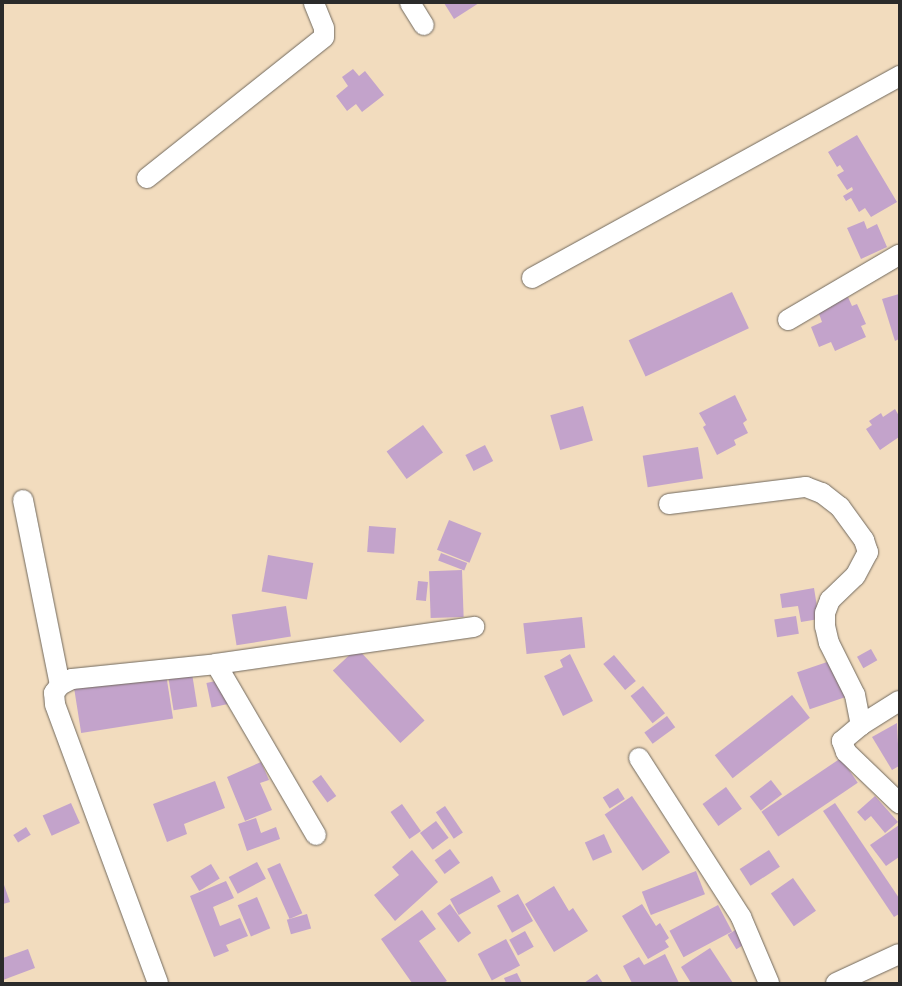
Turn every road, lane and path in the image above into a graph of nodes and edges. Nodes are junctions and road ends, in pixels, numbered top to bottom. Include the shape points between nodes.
1 (314, 3) edge
2 (410, 3) edge
3 (424, 25) dead end
4 (899, 76) edge
5 (147, 178) dead end
6 (899, 254) edge
7 (532, 278) dead end
8 (788, 320) dead end
9 (24, 500) dead end
10 (669, 504) dead end
11 (474, 626) dead end
12 (216, 664) junction
13 (60, 685) junction
14 (899, 701) edge
15 (861, 725) junction
16 (639, 758) dead end
17 (899, 803) edge
18 (316, 834) dead end
19 (899, 954) edge
20 (867, 978) edge
21 (158, 983) edge
22 (769, 983) edge
23 (836, 983) edge

1 - 5 street via 324,28 324,37
2 - 3 street
4 - 7 street
6 - 8 street
9 - 13 street
10 - 15 street via 806,487 822,493 840,507 864,540 868,552 855,576 830,600 825,613 825,626 829,643 855,695
11 - 12 street
12 - 13 street via 72,679
12 - 18 street
13 - 21 street via 54,693 55,704
14 - 15 street
15 - 17 street via 842,741 846,752
16 - 22 street via 741,917
19 - 20 street
20 - 23 street

